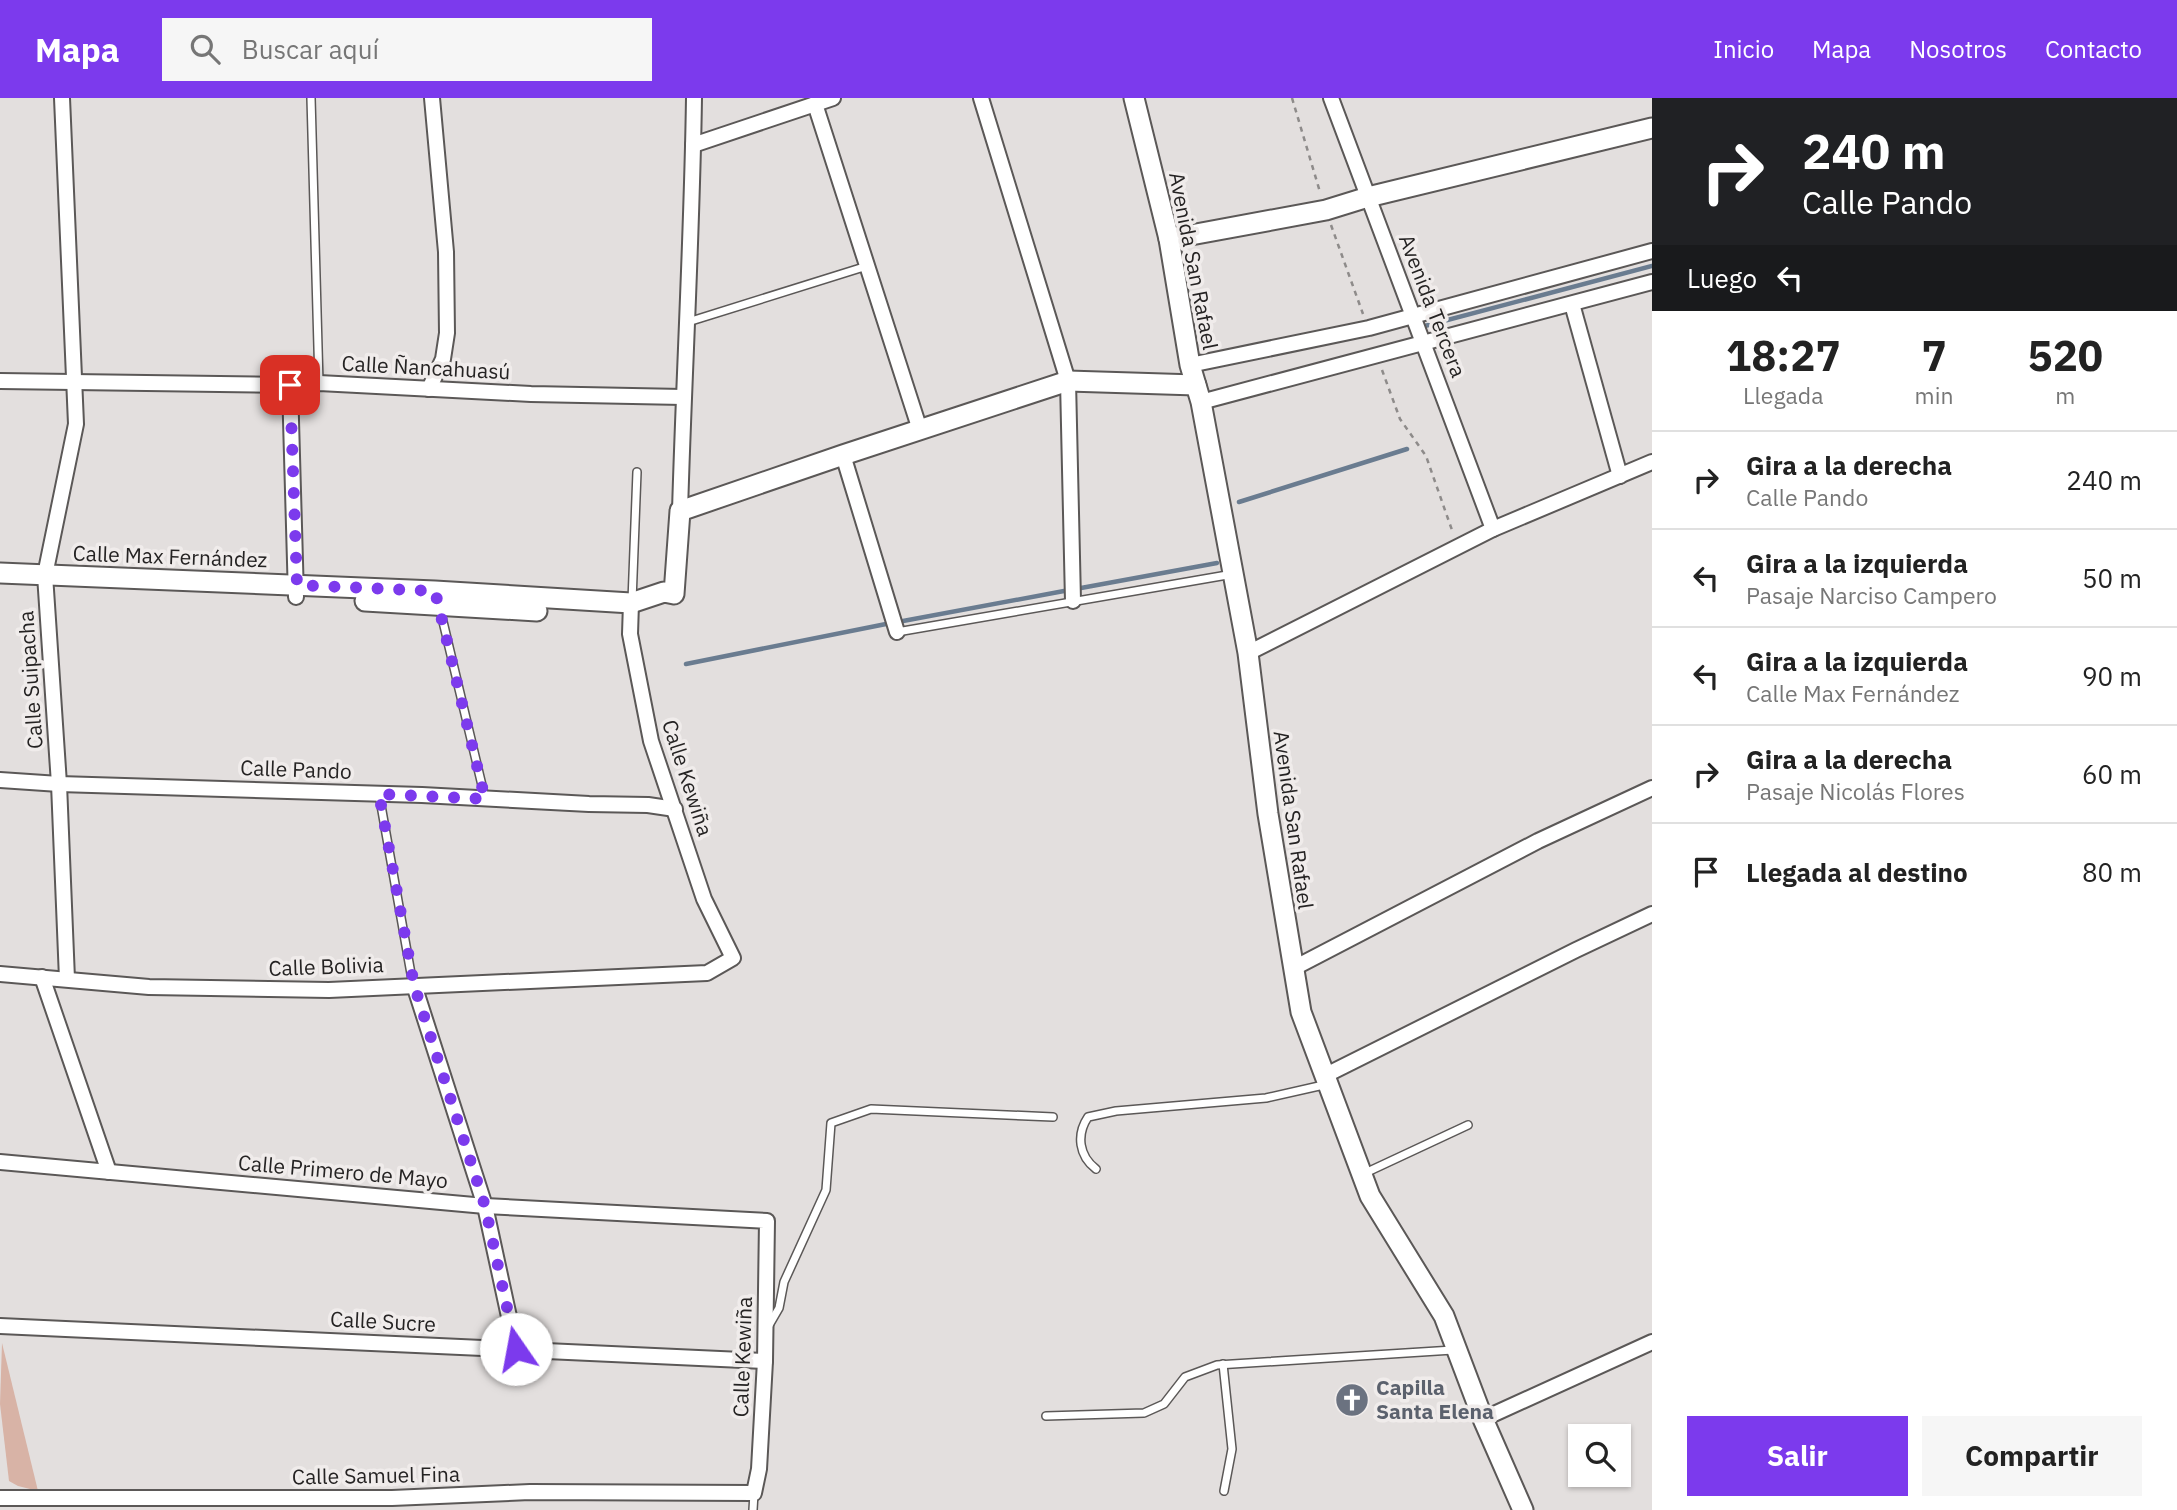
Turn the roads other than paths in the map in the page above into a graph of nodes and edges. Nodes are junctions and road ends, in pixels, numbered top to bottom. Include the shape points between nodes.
1 (62, 98) edge
2 (311, 98) edge
3 (432, 98) edge
4 (694, 98) edge
5 (833, 98) edge
6 (981, 98) edge
7 (1134, 98) edge
8 (1331, 98) edge
9 (815, 104) junction
10 (1652, 128) edge
11 (693, 145) junction
12 (1368, 197) junction
13 (1169, 239) junction
14 (1652, 251) edge
15 (867, 266) junction
16 (1652, 282) edge
17 (1572, 304) junction
18 (1413, 317) junction
19 (688, 322) junction
20 (1423, 343) junction
21 (1190, 365) junction
22 (0, 381) edge
23 (1068, 381) junction
24 (75, 382) junction
25 (319, 383) junction
26 (290, 385) junction
27 (429, 389) junction
28 (1198, 393) junction
29 (683, 397) junction
30 (920, 430) junction
31 (843, 455) junction
32 (1652, 462) edge
33 (638, 472) dead end
34 (1620, 476) junction
35 (680, 512) junction
36 (1493, 529) junction
37 (0, 573) edge
38 (1234, 574) junction
39 (46, 581) junction
40 (0, 585) edge
41 (296, 591) junction
42 (437, 598) junction
43 (1073, 601) junction
44 (631, 609) junction
45 (897, 632) joint
46 (1248, 653) junction
47 (0, 780) edge
48 (59, 784) junction
49 (1652, 788) edge
50 (379, 794) junction
51 (485, 799) junction
52 (675, 809) junction
53 (1652, 914) edge
54 (733, 958) joint
55 (1292, 969) junction
56 (0, 974) edge
57 (42, 977) junction
58 (67, 979) junction
59 (414, 985) junction
60 (1327, 1080) junction
61 (1053, 1117) dead end
62 (1468, 1125) dead end
63 (0, 1162) edge
64 (1096, 1169) dead end
65 (109, 1172) junction
66 (1362, 1175) junction
67 (485, 1206) junction
68 (767, 1221) joint
69 (0, 1326) edge
70 (766, 1331) junction
71 (1652, 1342) edge
72 (516, 1349) junction
73 (1457, 1350) junction
74 (765, 1361) junction
75 (1223, 1364) junction
76 (1046, 1416) dead end
77 (1483, 1419) junction
78 (1224, 1491) dead end
79 (754, 1493) junction
80 (0, 1499) edge
81 (370, 1504) edge
82 (753, 1510) edge
83 (1522, 1510) edge

1 - 24 street, Calle Suipacha
2 - 25 lane
3 - 27 street via 446,252 447,333 443,359
4 - 11 street
5 - 9 street
6 - 23 street
7 - 13 street, Avenida San Rafael
8 - 12 street, Avenida Tercera
9 - 11 street
9 - 15 street
10 - 12 street
11 - 19 street
12 - 13 street via 1326,210
12 - 18 street, Avenida Tercera
13 - 21 street, Avenida San Rafael
14 - 18 street
15 - 19 lane
15 - 30 street
16 - 17 street
17 - 20 street
17 - 34 street
18 - 20 street, Avenida Tercera
18 - 21 street
19 - 29 street
20 - 28 street
20 - 36 street, Avenida Tercera
21 - 28 street, Avenida San Rafael
22 - 24 street, Calle Ñancahuasú
23 - 28 street
23 - 30 street
23 - 43 street
24 - 26 street, Calle Ñancahuasú
24 - 39 street, Calle Suipacha via 76,424
25 - 26 street, Calle Ñancahuasú
25 - 27 street, Calle Ñancahuasú
26 - 41 street
27 - 29 street, Calle Ñancahuasú
28 - 38 street, Avenida San Rafael
29 - 35 street
30 - 31 street
31 - 35 street
31 - 45 street
32 - 34 street
33 - 44 lane
34 - 36 street
35 - 44 street via 674,594 664,592
36 - 46 street
37 - 39 street, Calle Max Fernández
38 - 43 lane
38 - 46 street, Avenida San Rafael
39 - 40 street, Calle Max Fernández
39 - 41 street, Calle Max Fernández
39 - 48 street, Calle Suipacha
41 - 42 street, Calle Max Fernández
42 - 44 street, Calle Max Fernández
42 - 51 lane
43 - 45 lane
44 - 52 street, Calle Kewiña via 630,634 651,741
46 - 55 street, Avenida San Rafael
47 - 48 street, Calle Pando
48 - 50 street, Calle Pando
48 - 58 street, Calle Suipacha
49 - 55 street via 1538,841
50 - 51 street, Calle Pando
50 - 59 lane
51 - 52 street, Calle Pando
52 - 54 street, Calle Kewiña via 704,899
53 - 60 street
54 - 59 street, Calle Bolivia via 707,973
55 - 60 street, Avenida San Rafael via 1301,1012
56 - 57 street, Calle Bolivia
57 - 58 street, Calle Bolivia
57 - 65 street
58 - 59 street, Calle Bolivia via 250,990
59 - 67 street
60 - 64 lane via 1266,1098 1088,1116 1083,1124 1082,1151 1085,1161
60 - 66 street, Avenida San Rafael
61 - 70 lane via 871,1109 831,1123 826,1191
62 - 66 lane
63 - 65 street, Calle Primero de Mayo
65 - 67 street, Calle Primero de Mayo
66 - 73 street, Avenida San Rafael via 1370,1196 1444,1316
67 - 68 street, Calle Primero de Mayo
67 - 72 street
68 - 70 street, Calle Kewiña
69 - 72 street, Calle Sucre
70 - 74 street, Calle Kewiña
71 - 77 street
72 - 74 street, Calle Sucre
73 - 75 lane
73 - 77 street, Avenida San Rafael
74 - 79 street, Calle Kewiña
75 - 76 lane via 1185,1377 1164,1404 1144,1413
75 - 78 lane via 1232,1449
77 - 83 street, Avenida San Rafael
79 - 81 street, Calle Samuel Fina via 530,1492
79 - 82 lane
80 - 81 street, Calle Samuel Fina

